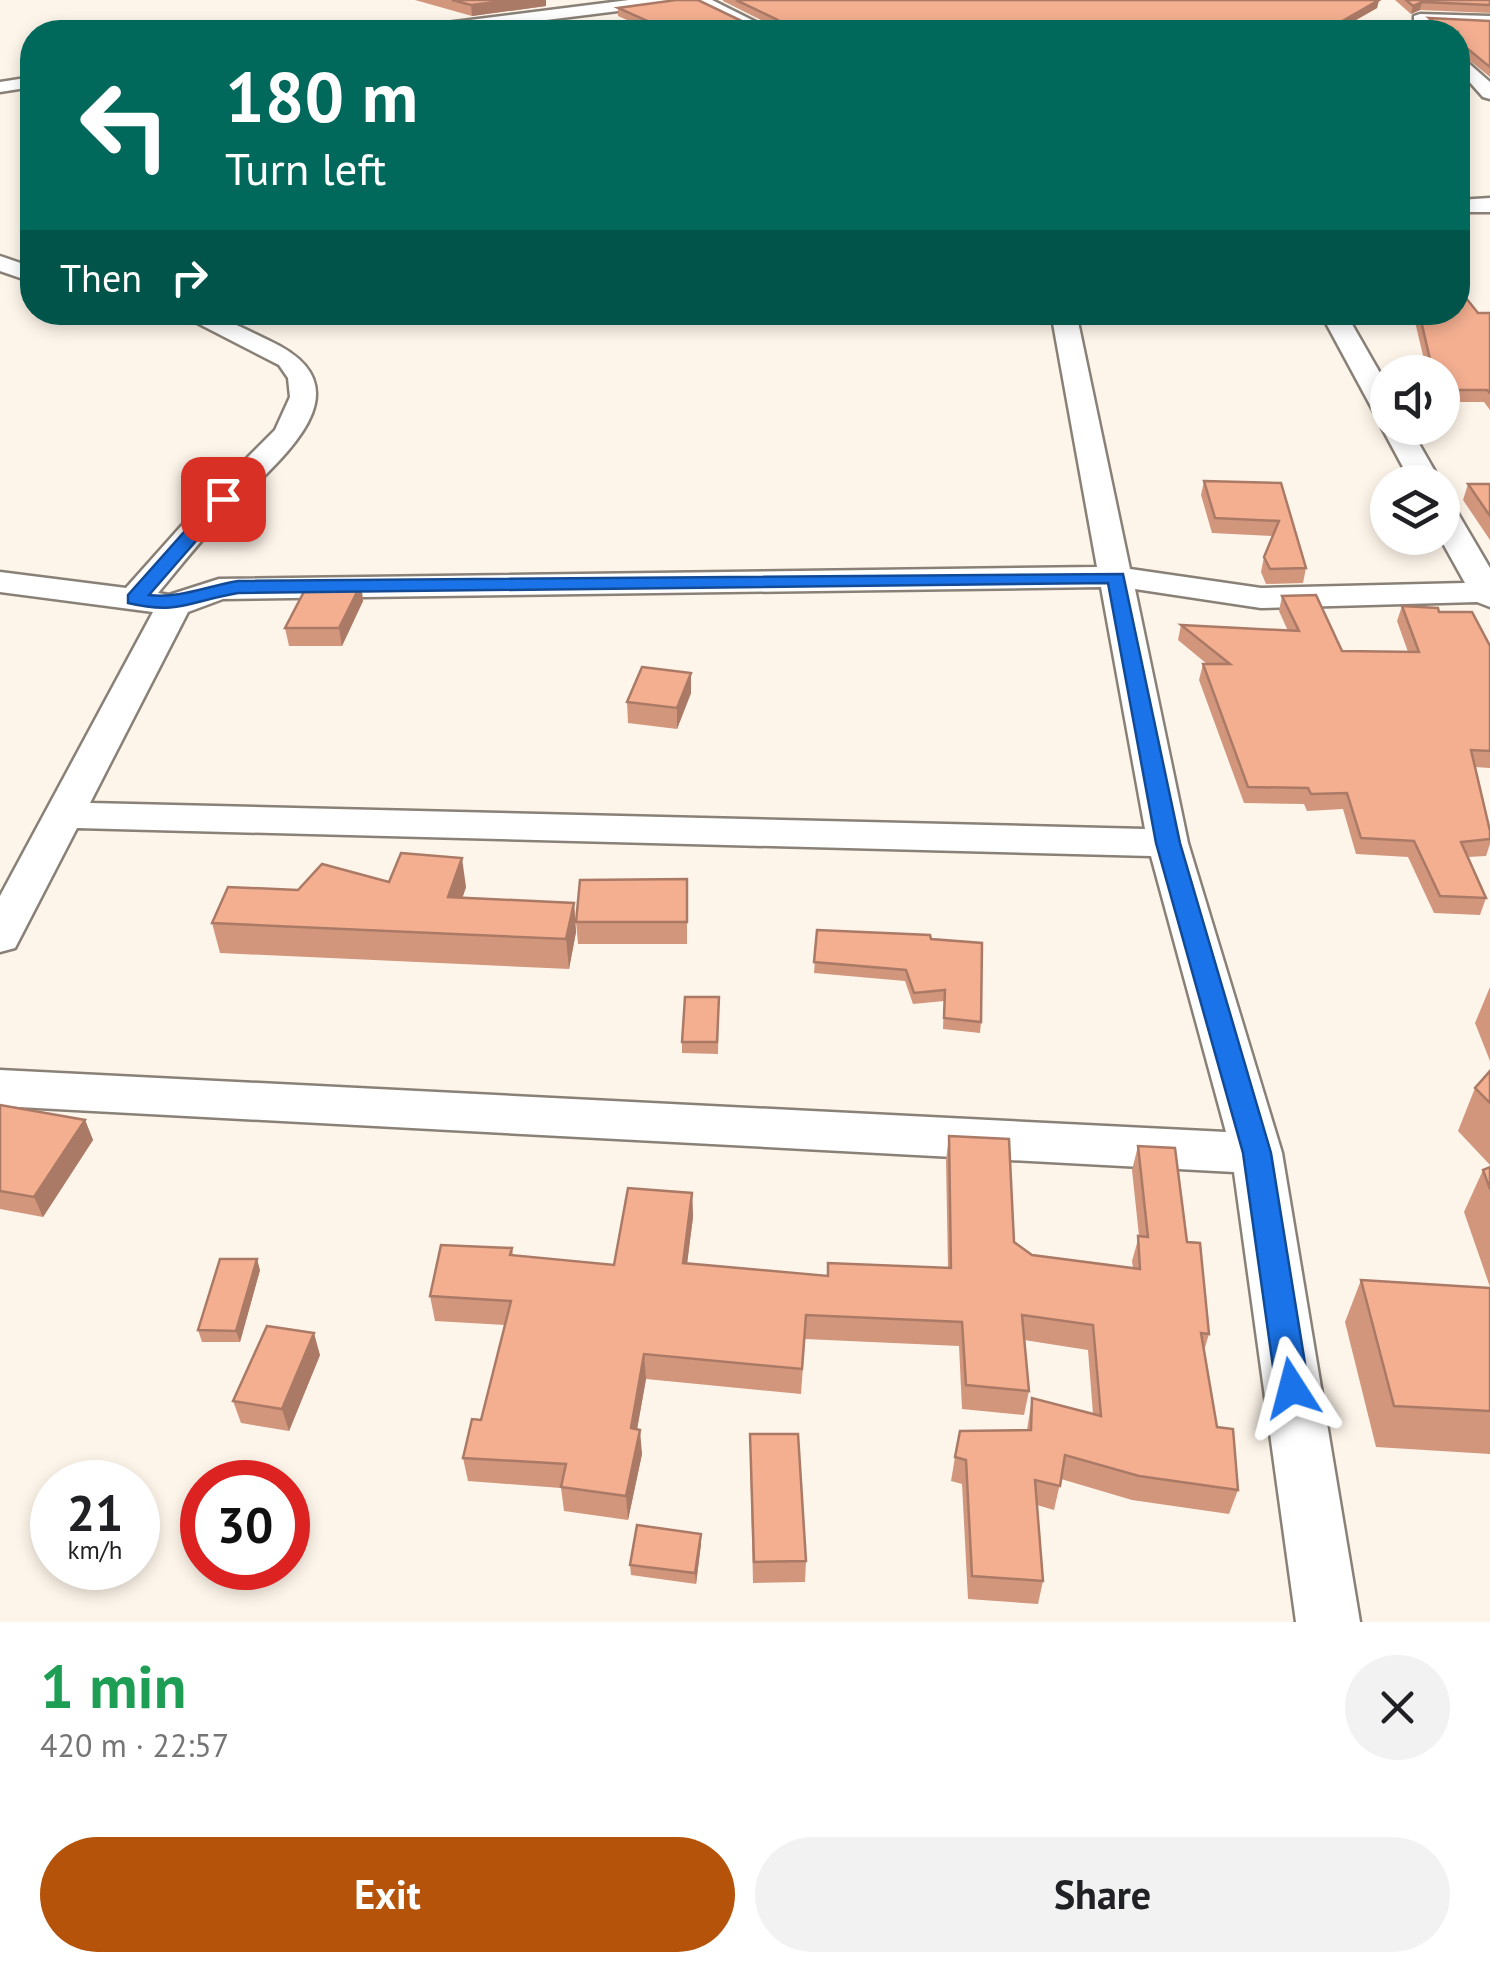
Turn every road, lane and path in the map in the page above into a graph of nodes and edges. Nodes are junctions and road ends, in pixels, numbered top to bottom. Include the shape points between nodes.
1 (666, 0) edge
2 (699, 0) edge
3 (748, 4) edge
4 (721, 11) junction
5 (546, 15) junction
6 (507, 20) edge
7 (556, 20) edge
8 (741, 20) edge
9 (1470, 72) edge
10 (1490, 93) edge
11 (216, 325) edge
12 (1066, 325) edge
13 (1339, 325) edge
14 (1370, 380) edge
15 (1460, 543) edge
16 (1117, 578) junction
17 (0, 582) edge
18 (1489, 594) edge
19 (135, 599) junction
20 (174, 604) junction
21 (64, 814) junction
22 (1168, 843) junction
23 (0, 936) edge
24 (0, 1088) edge
25 (1257, 1153) junction
26 (1328, 1622) edge

1 - 5 street
2 - 4 street
3 - 4 street
4 - 8 street
5 - 6 street
5 - 7 street
9 - 10 street
11 - 19 street via 288,358 306,388 288,434
12 - 16 street
13 - 14 street
15 - 18 street
16 - 18 street via 1260,598
16 - 20 street via 238,587
16 - 22 street
17 - 19 street
19 - 20 street
20 - 21 street
21 - 22 street
21 - 23 street
22 - 25 street
24 - 25 street
25 - 26 street

